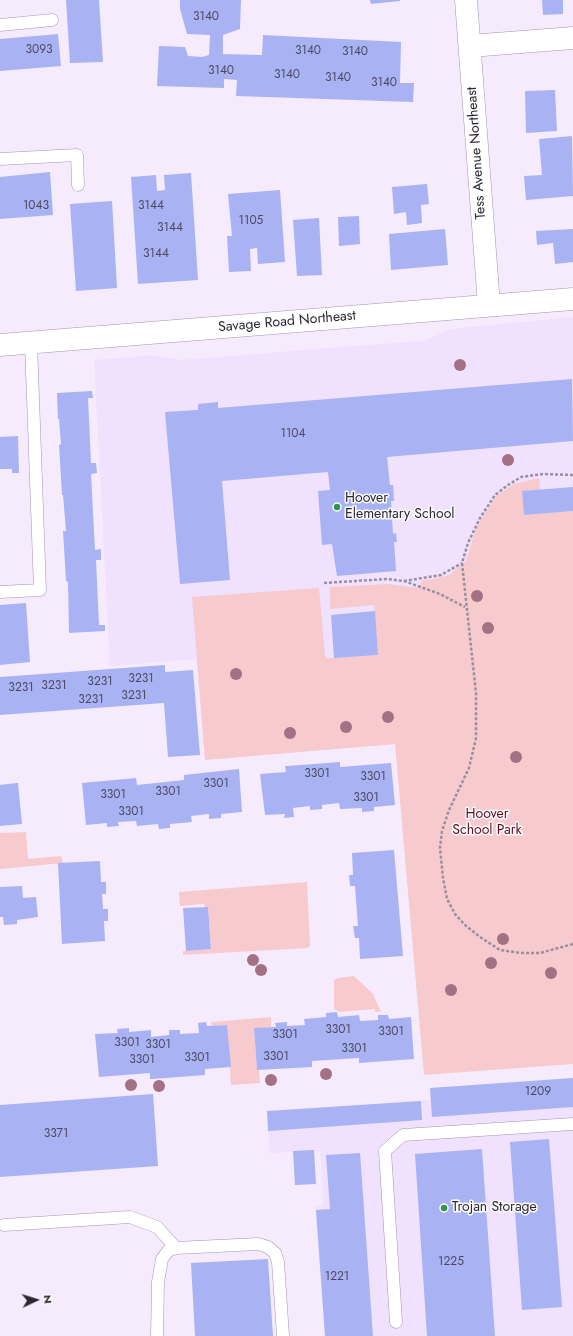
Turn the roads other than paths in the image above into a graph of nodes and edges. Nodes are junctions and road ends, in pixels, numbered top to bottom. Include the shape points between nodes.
1 (466, 0) edge
2 (52, 20) dead end
3 (0, 25) edge
4 (573, 38) edge
5 (470, 46) junction
6 (0, 159) edge
7 (78, 185) dead end
8 (573, 299) edge
9 (489, 305) junction
10 (31, 343) junction
11 (0, 345) edge
12 (0, 592) edge
13 (573, 1124) edge
14 (4, 1225) dead end
15 (176, 1248) junction
16 (396, 1322) dead end
17 (157, 1336) edge
18 (283, 1336) edge

1 - 5 street, Tess Avenue Northeast
2 - 3 lane
4 - 5 street
5 - 9 street, Tess Avenue Northeast
6 - 7 lane via 77,155
8 - 9 street, Savage Road Northeast
9 - 10 street, Savage Road Northeast
10 - 11 street, Savage Road Northeast
10 - 12 lane via 40,590
13 - 16 lane via 403,1135 385,1151
14 - 15 lane via 130,1218 156,1227
15 - 17 lane via 168,1251 162,1259 158,1282
15 - 18 lane via 258,1244 268,1247 275,1253 278,1262

